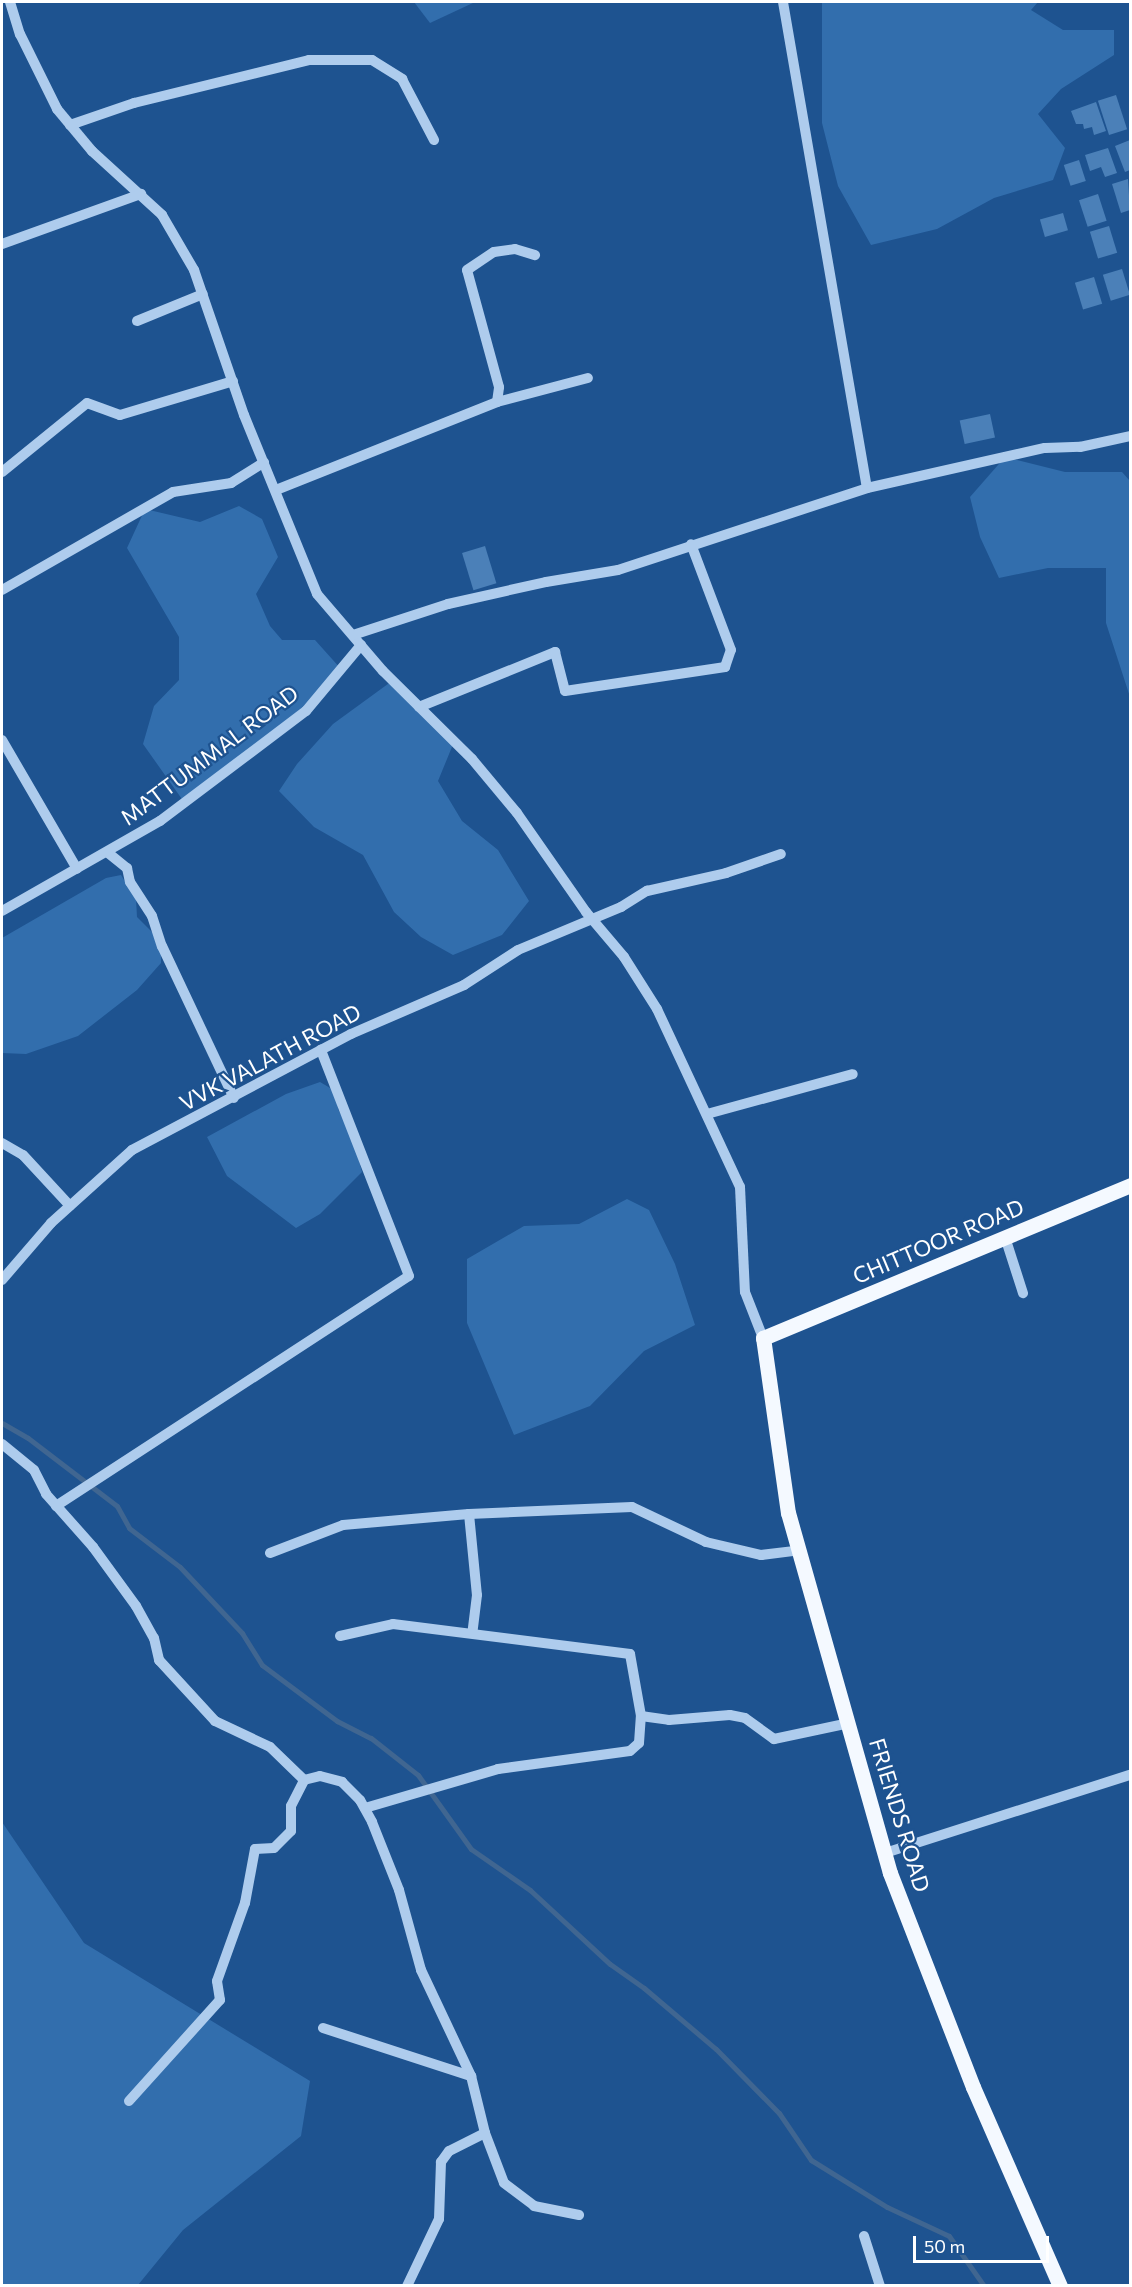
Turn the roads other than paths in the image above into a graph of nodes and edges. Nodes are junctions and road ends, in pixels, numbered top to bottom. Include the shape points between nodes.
1 (10, 2) edge
2 (783, 2) edge
3 (70, 125) junction
4 (434, 140) dead end
5 (141, 194) junction
6 (2, 244) edge
7 (535, 255) dead end
8 (203, 294) junction
9 (137, 321) dead end
10 (588, 378) dead end
11 (233, 381) junction
12 (497, 402) junction
13 (1131, 436) edge
14 (264, 462) junction
15 (2, 472) edge
16 (867, 488) junction
17 (276, 490) junction
18 (691, 544) junction
19 (2, 590) edge
20 (353, 635) junction
21 (361, 645) junction
22 (419, 707) junction
23 (2, 740) edge
24 (107, 852) junction
25 (781, 854) dead end
26 (77, 869) junction
27 (2, 911) edge
28 (591, 918) junction
29 (321, 1050) junction
30 (853, 1074) dead end
31 (234, 1098) junction
32 (707, 1114) junction
33 (2, 1143) edge
34 (1131, 1185) edge
35 (70, 1206) junction
36 (1005, 1237) junction
37 (2, 1280) edge
38 (1023, 1293) dead end
39 (763, 1338) junction
40 (2, 1444) edge
41 (56, 1506) junction
42 (469, 1514) junction
43 (799, 1550) junction
44 (270, 1553) dead end
45 (472, 1633) junction
46 (340, 1636) dead end
47 (641, 1716) junction
48 (849, 1723) junction
49 (1131, 1776) edge
50 (304, 1780) junction
51 (365, 1808) junction
52 (885, 1853) junction
53 (323, 2028) dead end
54 (471, 2076) junction
55 (129, 2101) dead end
56 (485, 2133) junction
57 (579, 2214) dead end
58 (864, 2236) dead end
59 (407, 2286) edge
60 (880, 2286) edge
61 (1060, 2286) edge

1 - 3 street via 25,45 57,109
2 - 16 street
3 - 4 street via 134,103 309,60 372,60 402,79
3 - 5 street via 92,151
5 - 6 street
5 - 8 street via 162,215 194,270
7 - 12 street via 515,249 494,252 467,270 499,387
8 - 9 street
8 - 11 street
10 - 12 street
11 - 14 street
11 - 15 street via 120,415 87,403
12 - 17 street
13 - 16 street via 1080,447 1045,448
14 - 17 street
14 - 19 street via 231,483 172,492
16 - 18 street
17 - 20 street via 317,594
18 - 20 street via 618,570 458,602
18 - 22 street via 731,650 725,667 565,692 555,652
20 - 21 street
21 - 22 street
21 - 24 street, MATTUMMAL ROAD via 306,711 160,821
22 - 28 street via 472,759 517,813
23 - 26 street
24 - 26 street, MATTUMMAL ROAD
24 - 31 street via 127,868 130,882 152,915 162,946
25 - 28 street, VVK VALATH ROAD via 726,873 647,891 621,907
26 - 27 street, MATTUMMAL ROAD
28 - 29 street, VVK VALATH ROAD via 518,950 464,985
28 - 32 street via 624,957 657,1009
29 - 31 street, VVK VALATH ROAD
29 - 41 street via 409,1276
30 - 32 street
31 - 35 street, VVK VALATH ROAD via 132,1150
32 - 39 street via 740,1187 745,1292
33 - 35 street via 22,1155
34 - 36 main road, CHITTOOR ROAD
35 - 37 street, VVK VALATH ROAD
36 - 38 street
36 - 39 main road, CHITTOOR ROAD
39 - 43 main road, FRIENDS ROAD via 788,1513
40 - 41 street via 34,1470
41 - 50 street via 93,1547 136,1606 153,1638 159,1660 215,1721 270,1747
42 - 43 street via 632,1507 706,1542 761,1555
42 - 44 street via 343,1525
42 - 45 street via 477,1595
43 - 48 main road, FRIENDS ROAD
45 - 46 street via 393,1624
45 - 47 street via 630,1654
47 - 48 street via 669,1720 730,1715 745,1718 774,1739
47 - 51 street via 639,1743 630,1751 498,1769
48 - 52 main road, FRIENDS ROAD
49 - 52 street
50 - 51 street via 320,1776 342,1782
50 - 55 street via 291,1806 291,1831 274,1848 255,1849 245,1903 217,1981 220,2000
51 - 54 street via 399,1890 421,1970
52 - 61 main road, FRIENDS ROAD via 973,2086
53 - 54 street
54 - 56 street
56 - 57 street via 504,2183 534,2206
56 - 59 street via 449,2151 441,2162 439,2219
58 - 60 street

